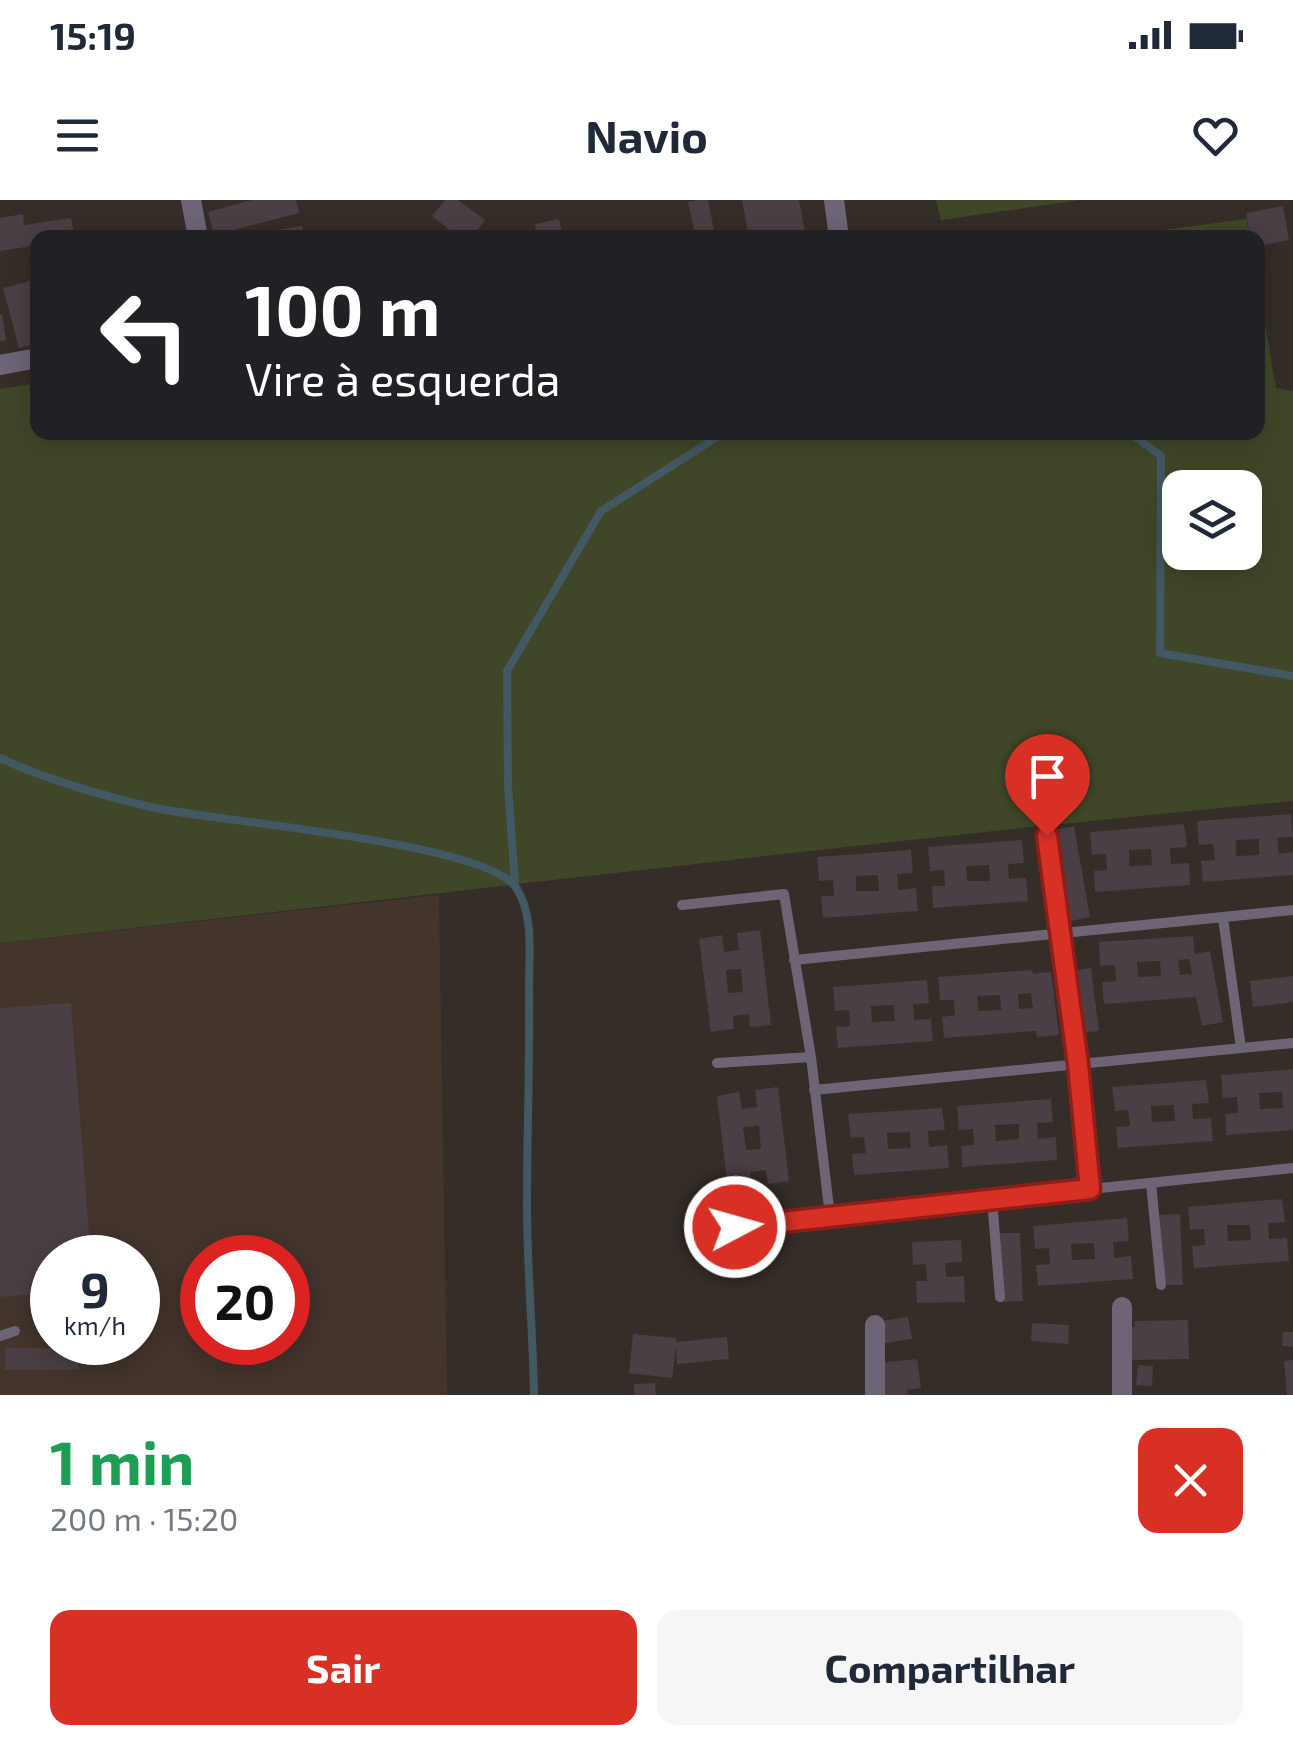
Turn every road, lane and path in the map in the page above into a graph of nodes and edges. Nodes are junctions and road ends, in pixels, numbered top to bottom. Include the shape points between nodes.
1 (191, 200) edge
2 (834, 200) edge
3 (197, 230) edge
4 (838, 230) edge
5 (30, 359) edge
6 (0, 364) edge
7 (1047, 836) dead end
8 (682, 905) dead end
9 (1293, 910) edge
10 (1223, 918) junction
11 (1059, 933) junction
12 (794, 960) junction
13 (1293, 1043) edge
14 (1240, 1048) junction
15 (811, 1057) junction
16 (718, 1063) dead end
17 (1078, 1064) junction
18 (814, 1090) junction
19 (1293, 1168) edge
20 (1151, 1183) junction
21 (1090, 1189) junction
22 (992, 1200) junction
23 (830, 1216) junction
24 (735, 1227) dead end
25 (1161, 1285) dead end
26 (1000, 1297) dead end
27 (1122, 1307) dead end
28 (875, 1325) dead end
29 (15, 1332) dead end
30 (0, 1336) edge
31 (874, 1395) edge
32 (1122, 1395) edge

1 - 3 street
2 - 4 street
5 - 6 street
7 - 11 lane
8 - 12 lane via 784,894
9 - 10 lane
10 - 11 lane
10 - 14 lane
11 - 12 lane
11 - 17 lane
12 - 15 lane
13 - 14 lane
14 - 17 lane
15 - 16 lane
15 - 18 lane
17 - 18 lane
17 - 21 lane
18 - 23 lane
19 - 20 lane
20 - 21 lane
20 - 25 lane
21 - 22 lane
22 - 23 lane
22 - 26 lane
23 - 24 lane
27 - 32 street
28 - 31 street
29 - 30 lane

